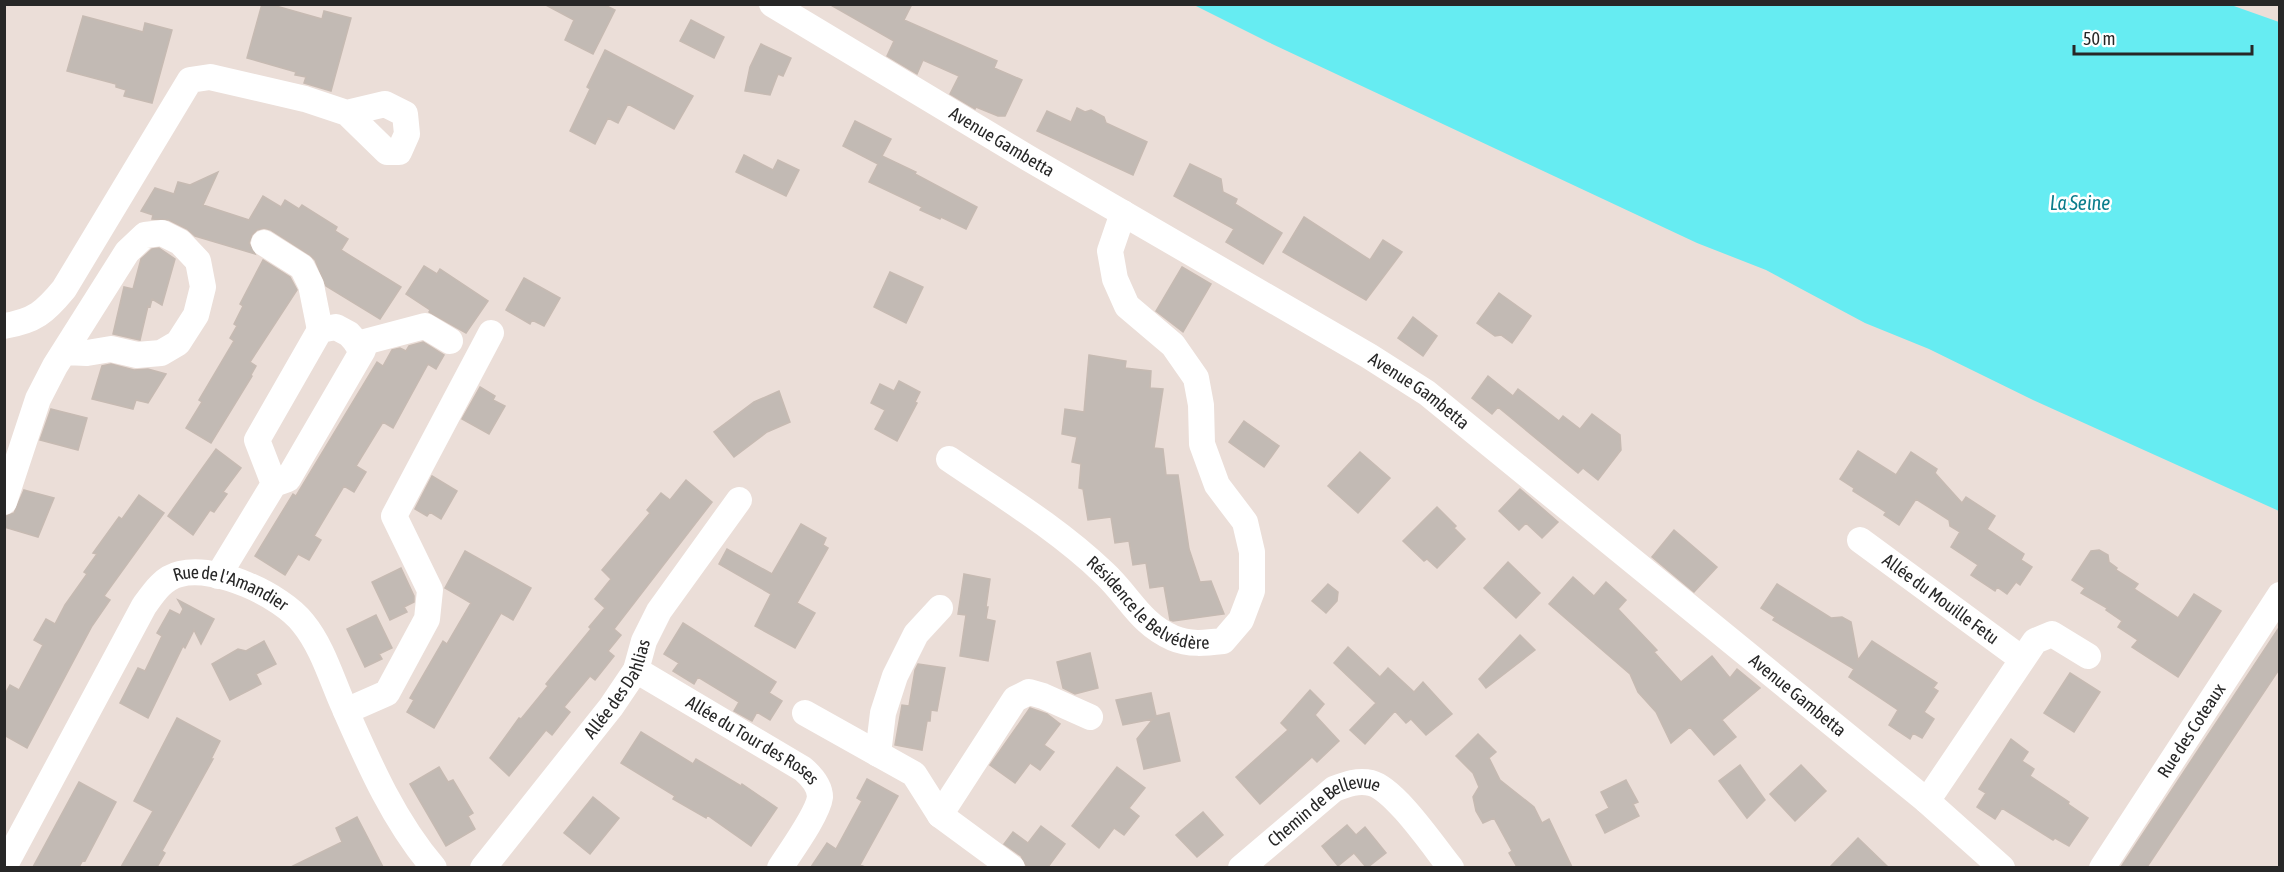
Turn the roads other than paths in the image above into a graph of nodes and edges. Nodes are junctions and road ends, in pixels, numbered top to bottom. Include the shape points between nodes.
1 (772, 4) edge
2 (346, 113) dead end
3 (1123, 213) junction
4 (264, 243) dead end
5 (4, 326) edge
6 (320, 330) junction
7 (491, 333) dead end
8 (450, 341) dead end
9 (357, 344) junction
10 (64, 352) junction
11 (949, 459) dead end
12 (274, 484) junction
13 (739, 500) dead end
14 (4, 502) edge
15 (1860, 540) dead end
16 (218, 576) junction
17 (2280, 595) edge
18 (940, 608) dead end
19 (2088, 656) dead end
20 (2022, 659) junction
21 (636, 670) junction
22 (346, 711) junction
23 (805, 713) dead end
24 (1090, 717) dead end
25 (878, 754) junction
26 (1927, 801) junction
27 (940, 815) junction
28 (4, 867) edge
29 (434, 867) edge
30 (483, 867) edge
31 (780, 867) edge
32 (1012, 867) edge
33 (1241, 867) edge
34 (1451, 867) edge
35 (2002, 867) edge
36 (2102, 867) edge

1 - 3 street, Avenue Gambetta
2 - 5 street via 305,99 210,77 190,80 64,289 46,311
3 - 11 street, Résidence le Belvédère via 1110,251 1114,279 1127,306 1173,345 1196,378 1202,444 1217,484 1245,522 1252,552 1252,591 1240,620 1223,641 1201,644 1174,639 1147,623 1105,574 1044,523
3 - 26 street, Avenue Gambetta via 1427,393
4 - 6 street via 302,267 311,285
6 - 9 street via 336,327
6 - 12 street via 257,440
7 - 22 street via 394,516 430,590 427,619 387,693
8 - 9 street via 425,326
9 - 12 street via 363,350 288,479
10 - 10 street via 111,349 137,355 161,353 178,343 196,315 203,286 198,261 180,242 162,233 145,235 127,252
10 - 14 street via 38,399
12 - 16 street
13 - 21 street, Allée des Dahlias via 659,611 644,641
15 - 20 street, Allée du Mouille Fetu
16 - 22 street, Rue de l'Amandier via 264,592 303,622
16 - 28 street, Rue de l'Amandier via 200,571 179,574 161,583 144,606
17 - 36 street, Rue des Coteaux
18 - 25 street via 916,634 895,676 883,713
19 - 20 street via 2052,634 2035,641
20 - 26 street
21 - 30 street, Allée des Dahlias via 580,747
21 - 31 street, Allée du Tour des Roses via 814,779 820,796 815,812
22 - 29 street, Rue de l'Amandier via 379,786 418,849
23 - 25 street
24 - 27 street via 1029,692 1015,699
25 - 27 street via 914,774
26 - 35 street, Avenue Gambetta
27 - 32 street
33 - 34 street, Chemin de Bellevue via 1334,789 1353,782 1371,783 1388,791

